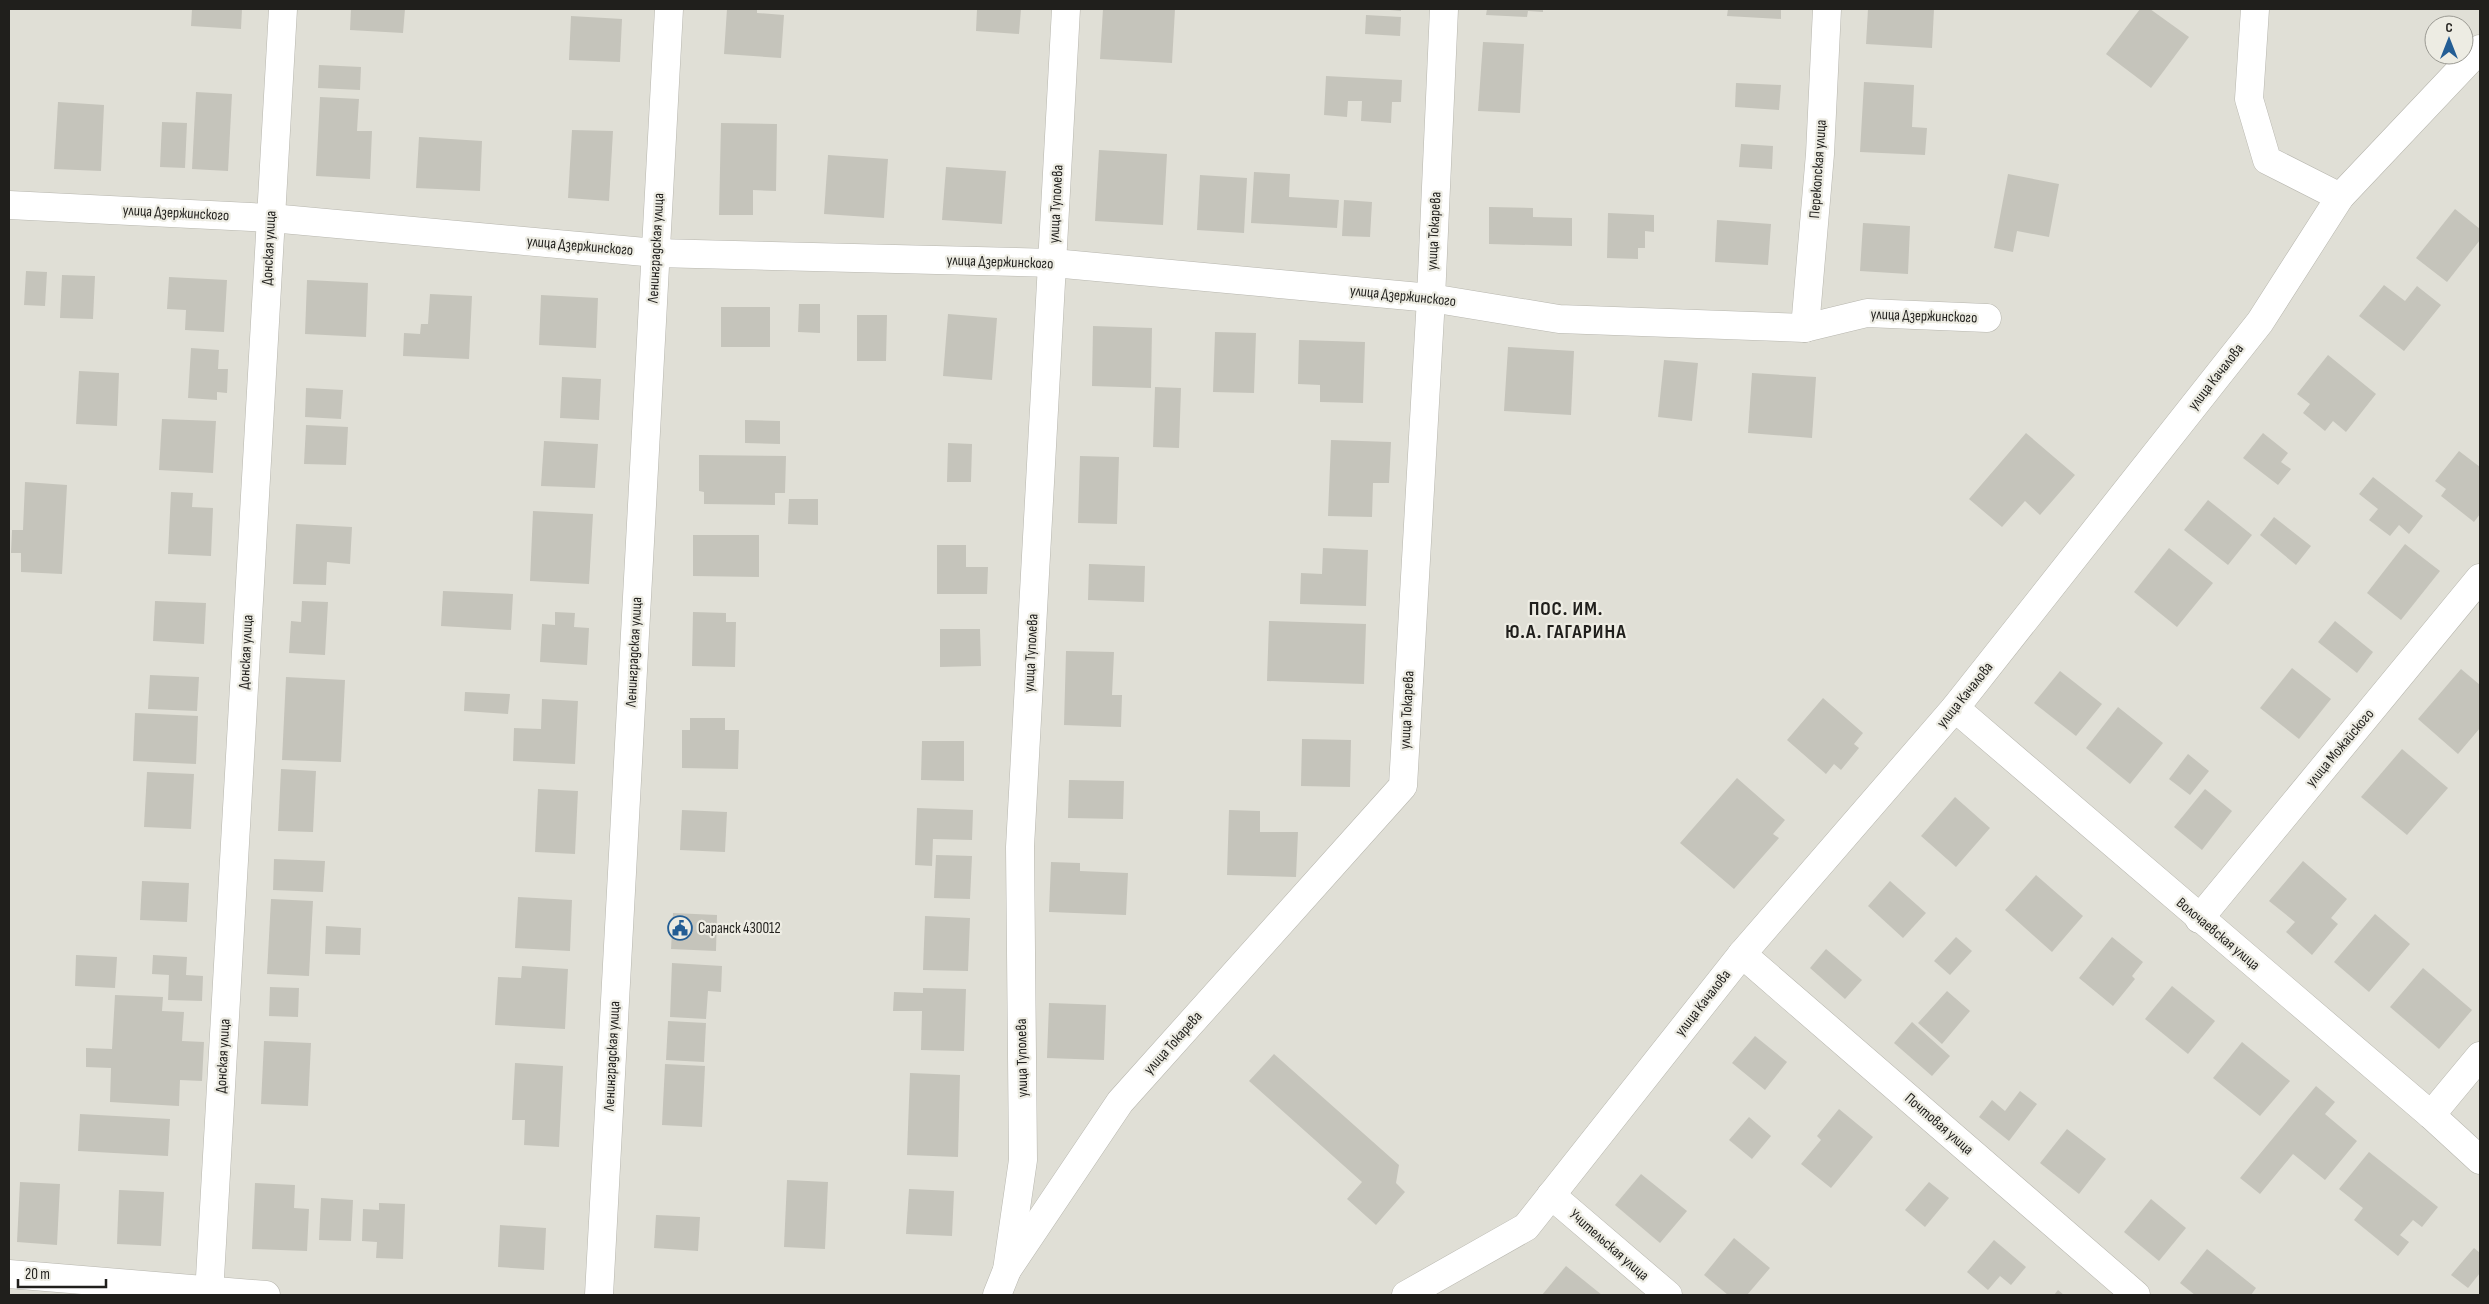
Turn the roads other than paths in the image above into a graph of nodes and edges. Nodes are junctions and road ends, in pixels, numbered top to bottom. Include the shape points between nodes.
1 (283, 9) edge
2 (669, 9) edge
3 (1066, 9) edge
4 (1444, 9) edge
5 (1827, 9) edge
6 (2255, 9) edge
7 (2480, 49) edge
8 (2340, 197) junction
9 (9, 205) edge
10 (271, 218) junction
11 (656, 252) junction
12 (1052, 263) junction
13 (1431, 298) junction
14 (1987, 318) dead end
15 (1805, 328) junction
16 (2480, 578) edge
17 (1955, 708) junction
18 (2199, 918) junction
19 (1742, 954) junction
20 (2480, 1056) edge
21 (2431, 1115) junction
22 (2480, 1160) edge
23 (1551, 1195) junction
24 (1007, 1270) junction
25 (9, 1274) edge
26 (210, 1293) edge
27 (266, 1295) edge
28 (599, 1295) edge
29 (997, 1295) edge
30 (1406, 1295) edge
31 (1668, 1295) edge
32 (2136, 1295) edge

1 - 10 street, Донская улица
2 - 11 street, Ленинградская улица
3 - 12 street, улица Туполева
4 - 13 street, улица Токарева
5 - 15 street, Перекопская улица via 1820,154
6 - 8 street via 2249,99 2267,160
7 - 8 street, улица Качалова
8 - 17 street, улица Качалова via 2260,322
9 - 10 street, улица Дзержинского
10 - 11 street, улица Дзержинского
10 - 26 street, Донская улица
11 - 12 street, улица Дзержинского
11 - 28 street, Ленинградская улица
12 - 13 street, улица Дзержинского
12 - 24 street, улица Туполева via 1020,847 1023,1160
13 - 15 street, улица Дзержинского via 1559,319
13 - 24 street, улица Токарева via 1403,786 1120,1102
14 - 15 street, улица Дзержинского via 1867,313
16 - 18 street, улица Можайского
17 - 18 street, Волочаевская улица
17 - 19 street, улица Качалова
18 - 21 street, Волочаевская улица
19 - 23 street, улица Качалова
19 - 32 street, Почтовая улица
20 - 21 street
21 - 22 street, Волочаевская улица
23 - 30 street, улица Качалова via 1526,1227
23 - 31 street, Учительская улица
24 - 29 street, улица Туполева
25 - 26 street
26 - 27 street

